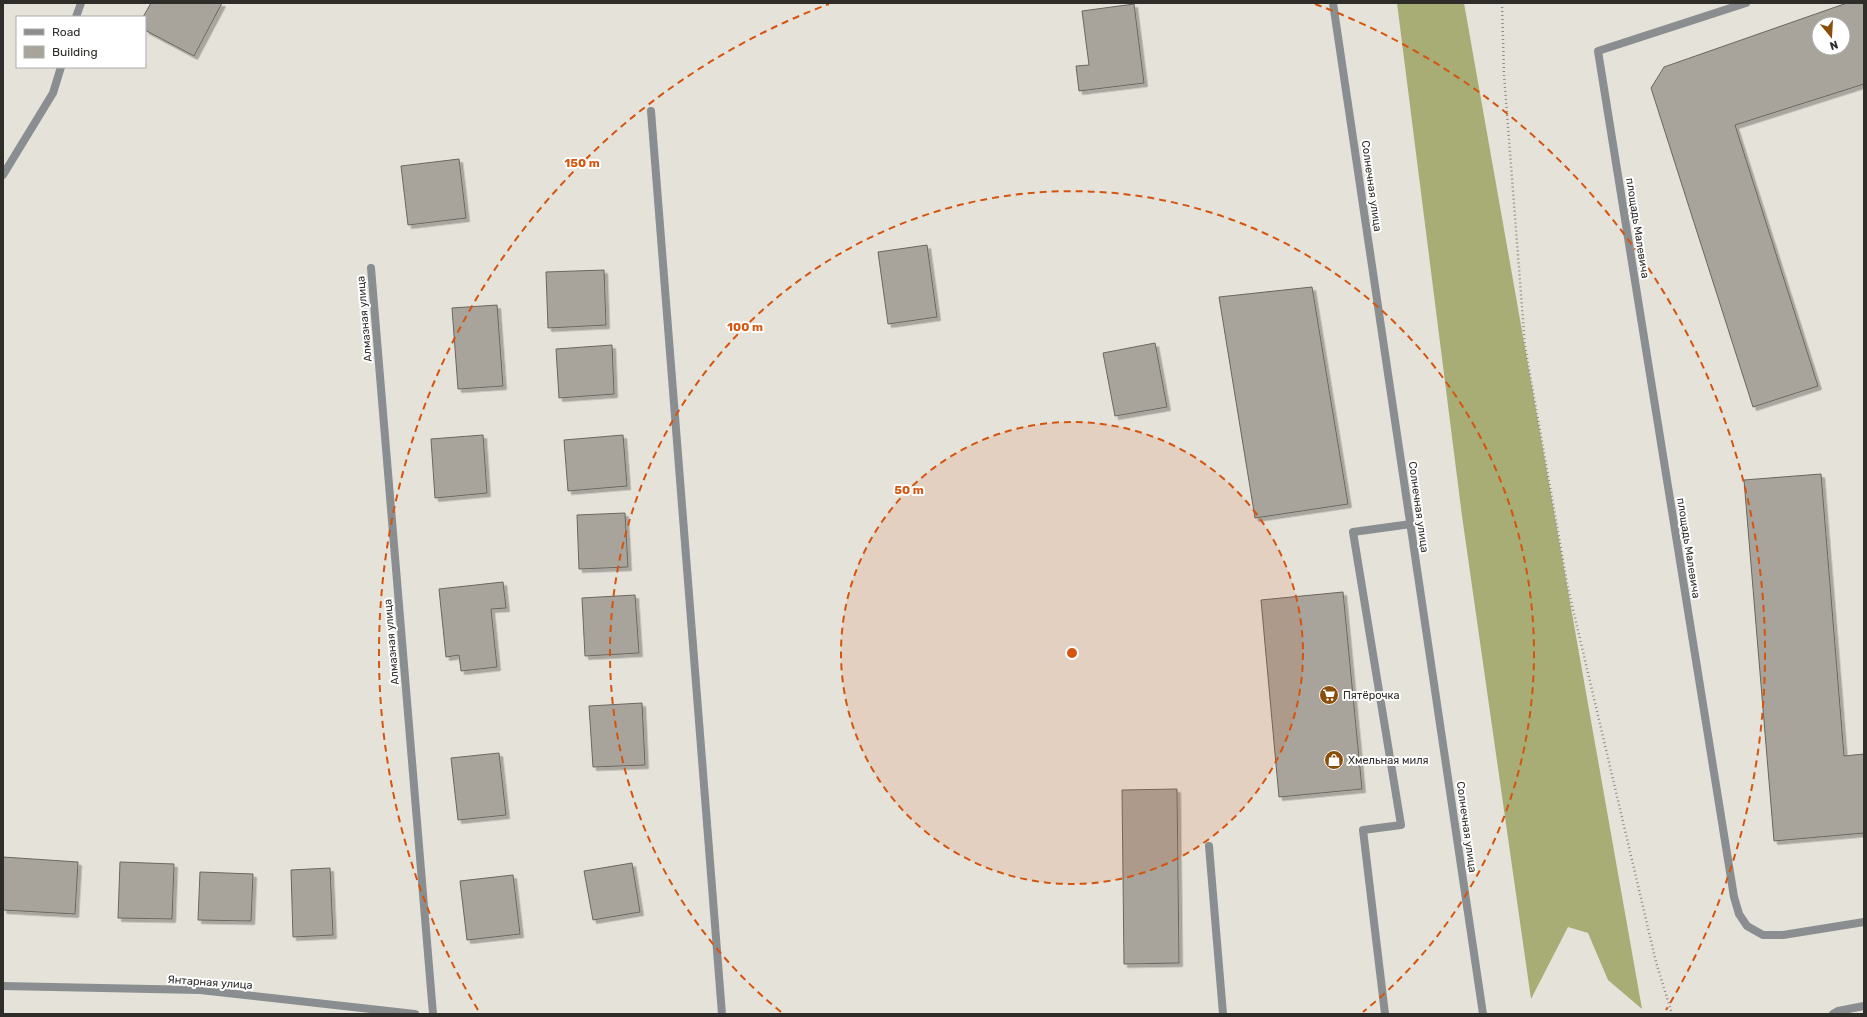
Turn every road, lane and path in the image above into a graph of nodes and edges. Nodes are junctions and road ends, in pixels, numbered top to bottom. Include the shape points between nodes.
1 (81, 3) edge
2 (1333, 3) edge
3 (1502, 3) edge
4 (1746, 3) edge
5 (76, 16) edge
6 (61, 68) edge
7 (651, 111) dead end
8 (3, 175) edge
9 (371, 268) dead end
10 (1410, 524) junction
11 (1209, 846) dead end
12 (1864, 922) edge
13 (3, 986) edge
14 (1864, 1006) edge
15 (415, 1014) edge
16 (433, 1014) edge
17 (722, 1014) edge
18 (1223, 1014) edge
19 (1385, 1014) edge
20 (1483, 1014) edge
21 (1672, 1014) edge
22 (1833, 1014) edge

1 - 5 street
2 - 10 street, Солнечная улица
3 - 21 path via 1504,75 1525,346 1568,588 1656,962
4 - 12 street, площадь Малевича via 1598,51 1734,897 1739,914 1747,926 1763,935 1783,935
6 - 8 street via 53,93
7 - 17 street
9 - 16 street, Алмазная улица
10 - 19 street via 1353,532 1401,825 1363,830
10 - 20 street, Солнечная улица
11 - 18 street
13 - 15 street, Янтарная улица via 200,990
14 - 22 street

